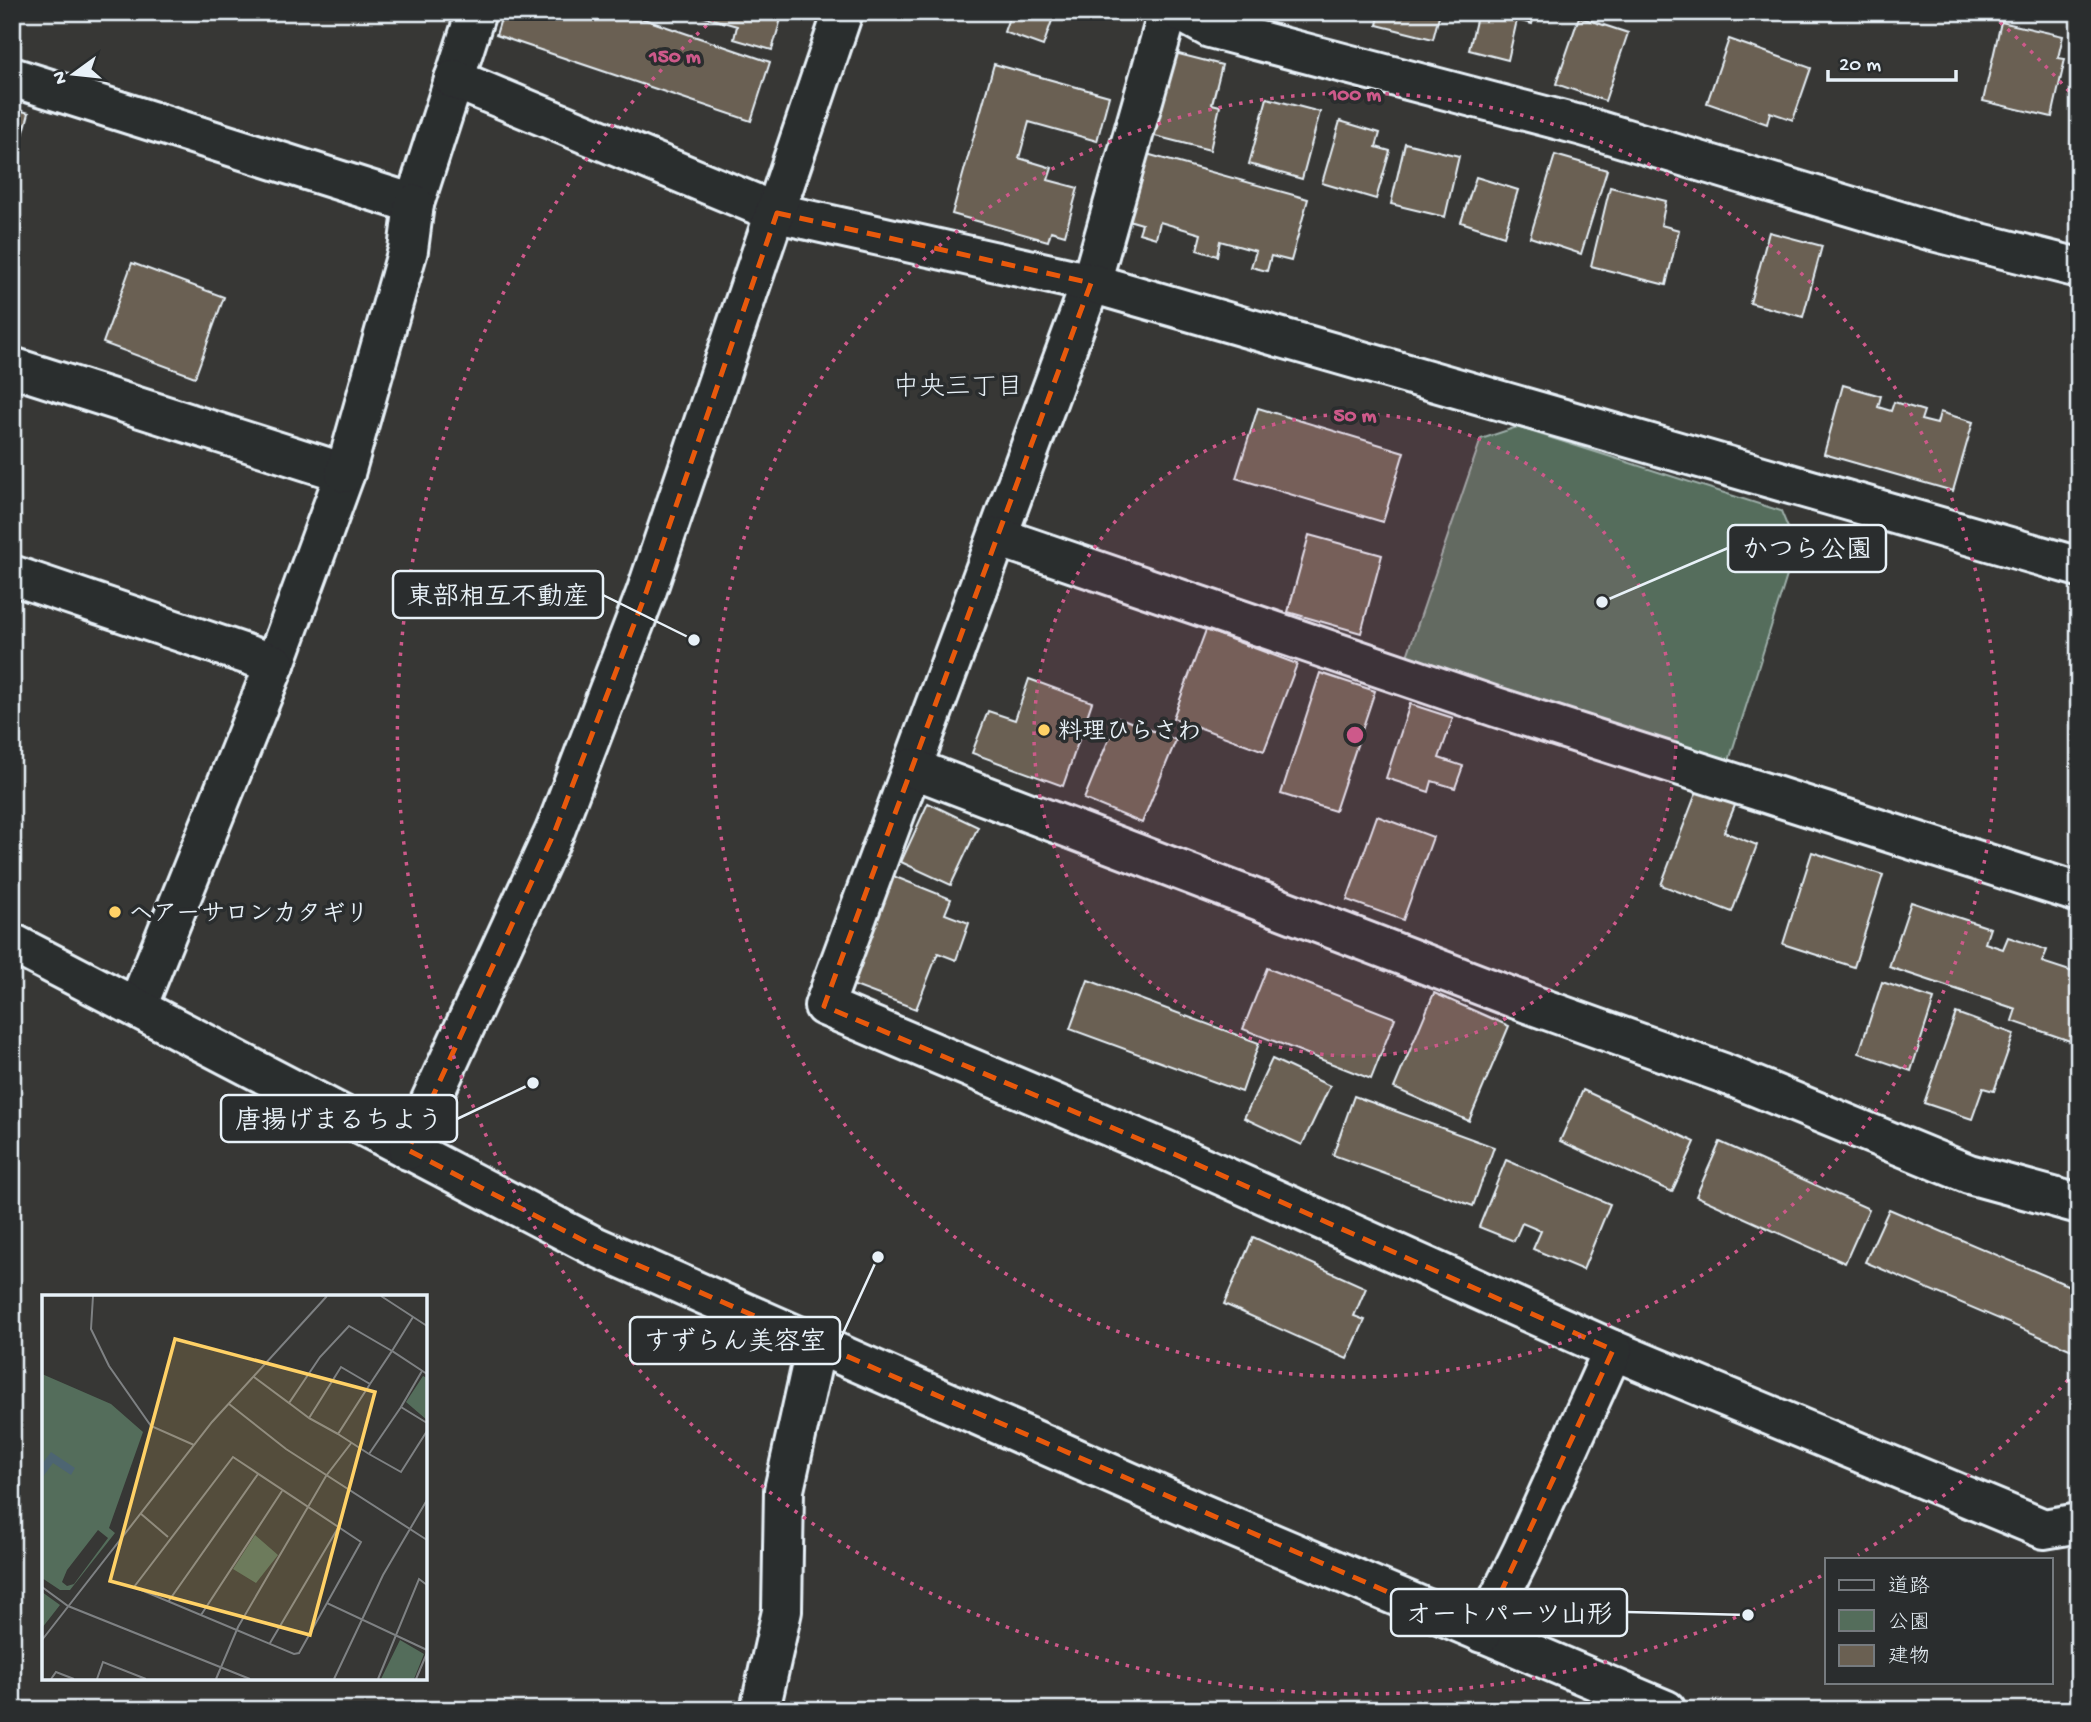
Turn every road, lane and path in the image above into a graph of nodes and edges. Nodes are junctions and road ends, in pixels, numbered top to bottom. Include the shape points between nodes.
1 (476, 12) edge
2 (843, 12) edge
3 (1168, 12) edge
4 (1181, 12) edge
5 (12, 77) edge
6 (454, 79) junction
7 (414, 204) junction
8 (777, 213) junction
9 (2079, 268) edge
10 (1091, 283) junction
11 (12, 367) edge
12 (345, 473) junction
13 (998, 537) junction
14 (2079, 567) edge
15 (12, 575) edge
16 (275, 664) junction
17 (912, 768) junction
18 (2079, 893) edge
19 (12, 943) edge
20 (137, 1007) junction
21 (408, 1150) junction
22 (2079, 1204) edge
23 (816, 1346) junction
24 (1613, 1350) junction
25 (2079, 1523) edge
26 (1482, 1633) junction
27 (760, 1710) edge
28 (1666, 1710) edge

1 - 6 street
2 - 8 street
3 - 10 street
4 - 9 street via 1210,28 1583,126 1929,230
5 - 7 street
6 - 7 street
6 - 8 street
7 - 12 street via 408,250
8 - 10 street
8 - 21 street via 646,593 555,831
10 - 13 street
10 - 14 street
11 - 12 street
12 - 16 street
13 - 17 street
13 - 18 street via 1496,707
15 - 16 street
16 - 20 street
17 - 22 street via 1518,1000 1723,1073 1969,1174
17 - 24 street via 824,1006 1165,1150
19 - 20 street
20 - 21 street
21 - 23 street via 594,1247
23 - 26 street
23 - 27 street via 784,1490 782,1611
24 - 25 street via 2044,1529
24 - 26 street
26 - 28 street

